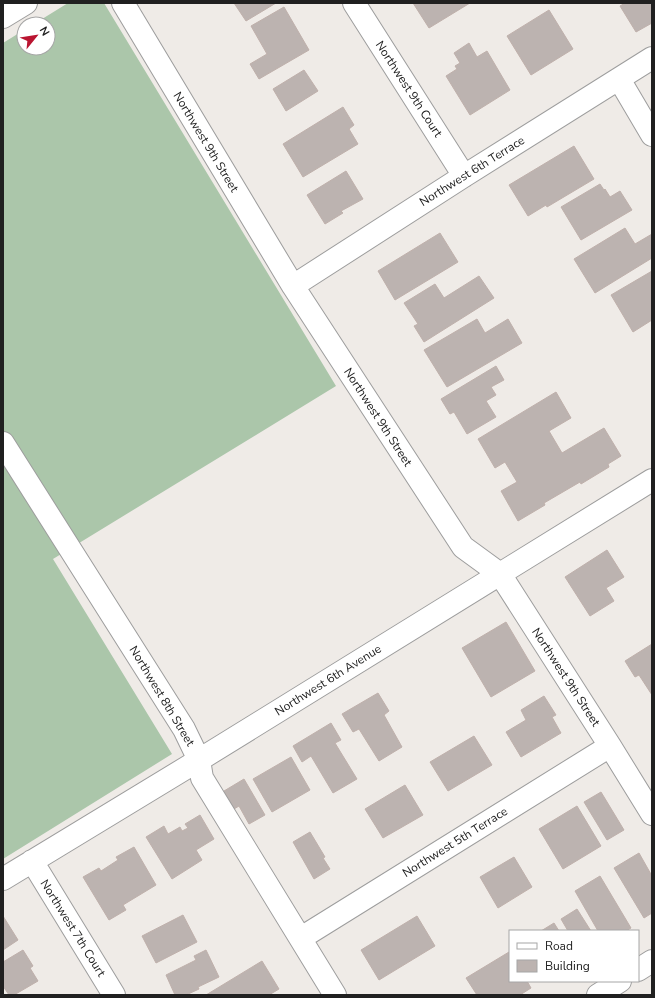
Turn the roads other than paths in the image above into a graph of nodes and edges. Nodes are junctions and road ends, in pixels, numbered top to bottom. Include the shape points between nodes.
1 (26, 3) edge
2 (123, 3) edge
3 (354, 3) edge
4 (3, 17) edge
5 (652, 58) edge
6 (619, 79) junction
7 (652, 135) edge
8 (464, 176) junction
9 (293, 286) junction
10 (3, 444) edge
11 (652, 480) edge
12 (500, 574) junction
13 (610, 746) junction
14 (199, 760) junction
15 (652, 814) edge
16 (32, 861) junction
17 (3, 879) edge
18 (301, 938) junction
19 (652, 961) edge
20 (639, 969) edge
21 (618, 982) edge
22 (114, 995) edge
23 (335, 995) edge
24 (598, 995) edge

1 - 4 street
2 - 9 street, Northwest 9th Street
3 - 8 street, Northwest 9th Court
5 - 6 street, Northwest 6th Terrace
6 - 7 street
6 - 8 street, Northwest 6th Terrace
8 - 9 street, Northwest 6th Terrace
9 - 12 street, Northwest 9th Street via 463,547
10 - 14 street, Northwest 8th Street via 184,729
11 - 12 street, Northwest 6th Avenue
12 - 13 street, Northwest 9th Street
12 - 14 street, Northwest 6th Avenue
13 - 15 street, Northwest 9th Street
13 - 18 street, Northwest 5th Terrace
14 - 16 street, Northwest 6th Avenue
14 - 18 street, Northwest 8th Street via 202,778
16 - 17 street, Northwest 6th Avenue
16 - 22 street, Northwest 7th Court
18 - 23 street, Northwest 8th Street
19 - 20 street
21 - 24 street

